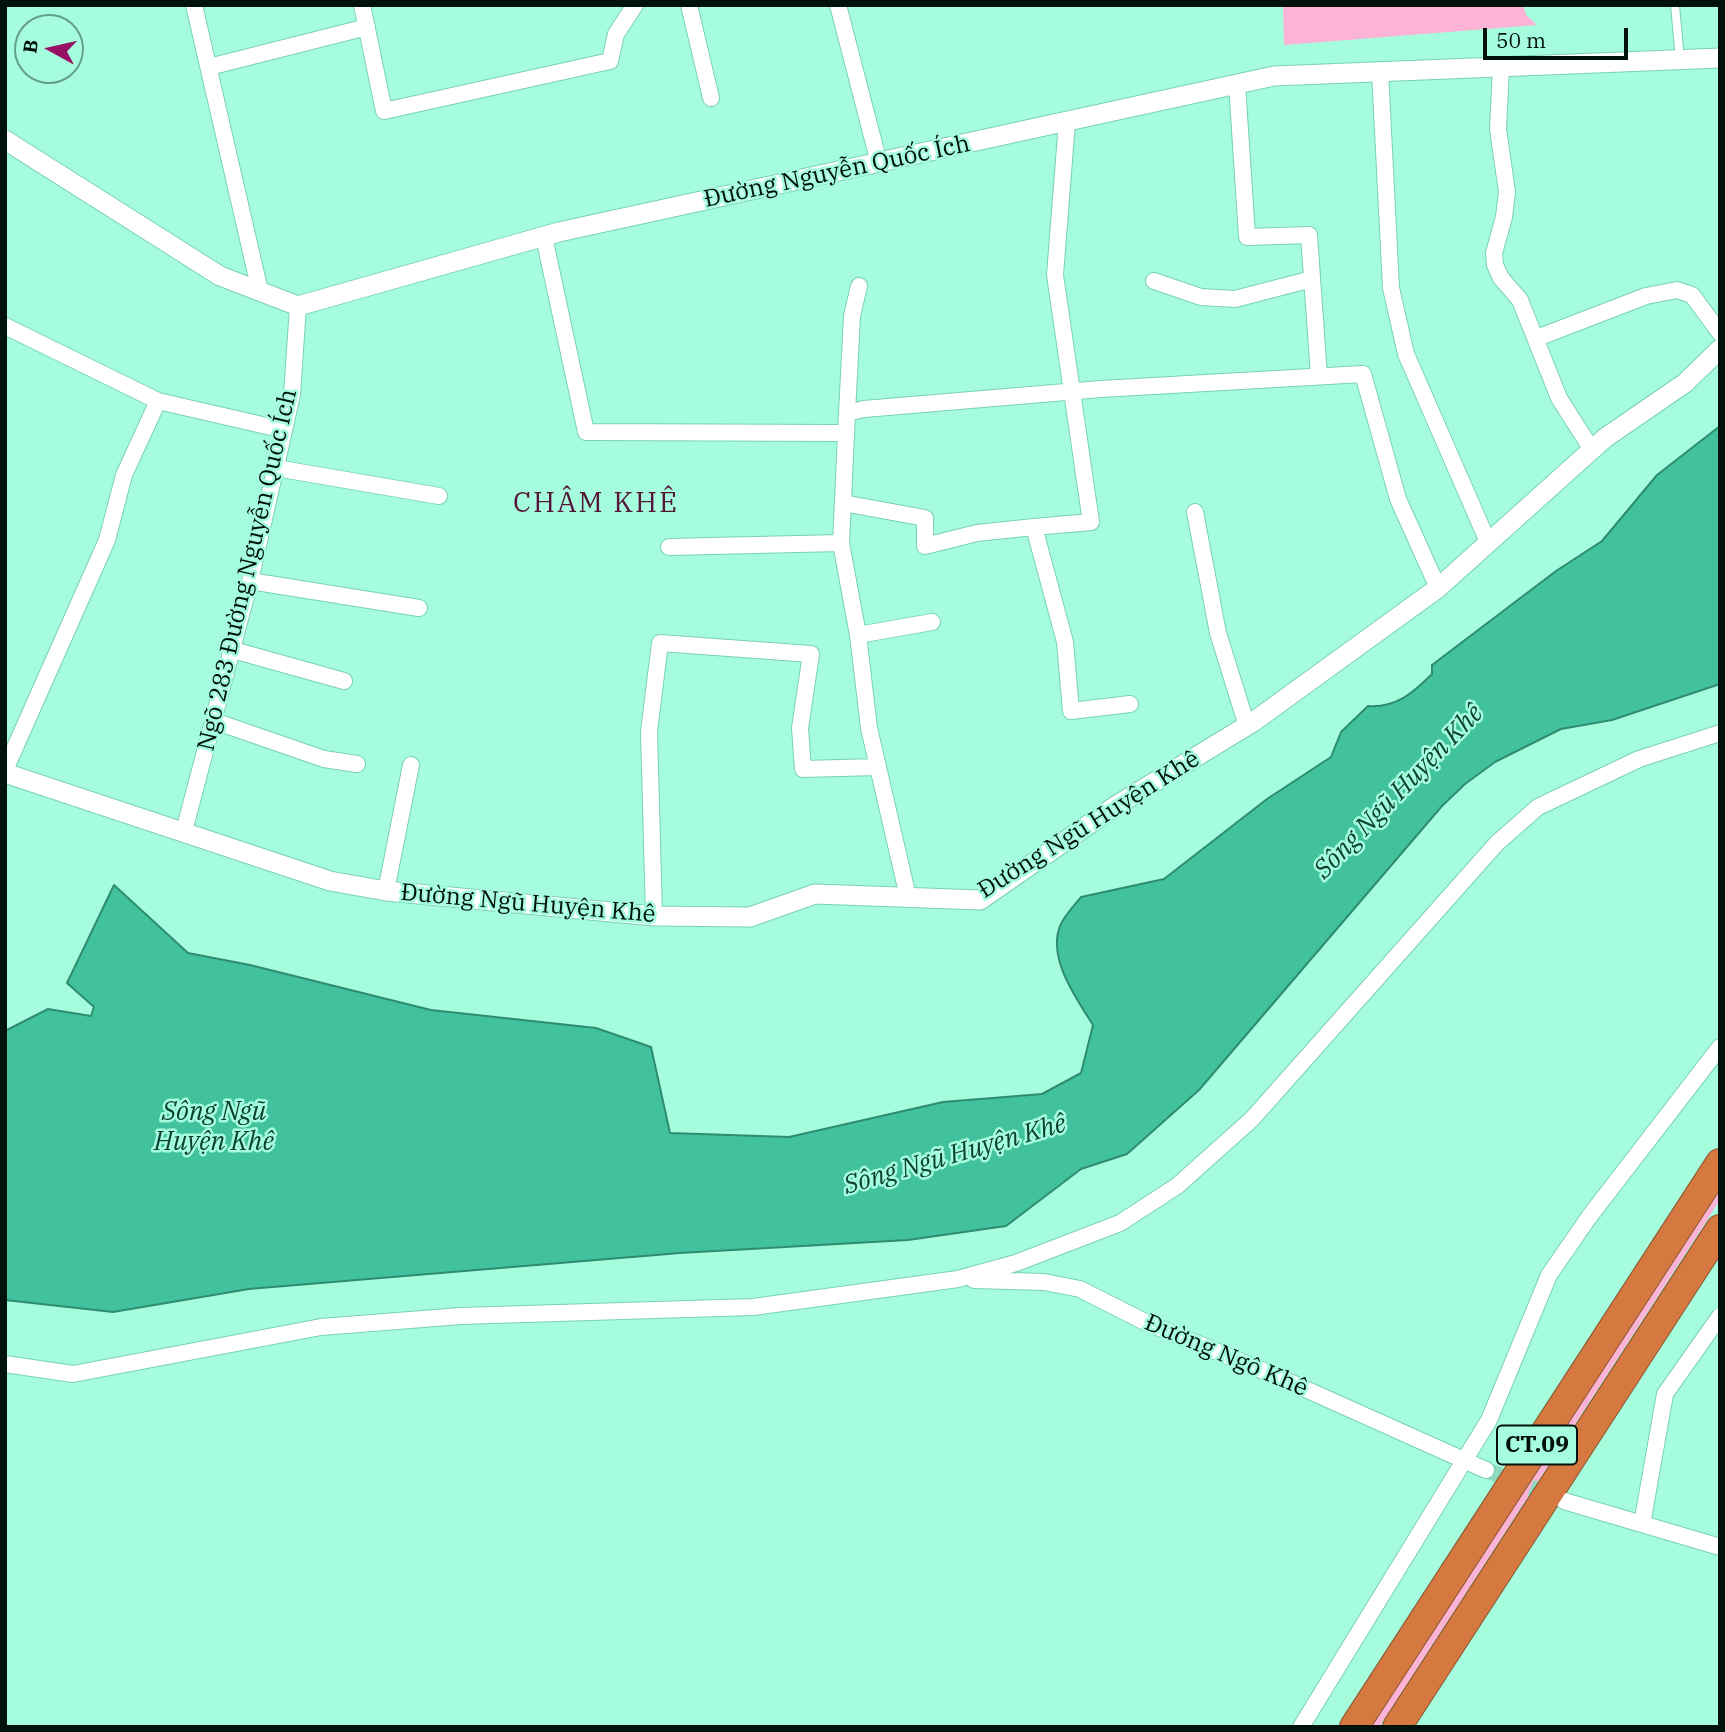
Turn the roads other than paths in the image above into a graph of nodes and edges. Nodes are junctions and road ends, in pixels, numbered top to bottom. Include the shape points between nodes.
1 (194, 5) edge
2 (362, 5) edge
3 (635, 5) edge
4 (689, 5) edge
5 (838, 5) edge
6 (1675, 5) edge
7 (367, 27) junction
8 (1720, 58) edge
9 (1680, 60) junction
10 (209, 67) junction
11 (1502, 67) junction
12 (1380, 72) junction
13 (1237, 84) junction
14 (711, 98) dead end
15 (1067, 122) junction
16 (5, 140) edge
17 (879, 163) junction
18 (544, 237) junction
19 (1312, 279) junction
20 (1154, 281) dead end
21 (859, 286) dead end
22 (260, 291) junction
23 (298, 306) junction
24 (5, 326) edge
25 (1720, 333) edge
26 (1537, 338) junction
27 (1720, 349) edge
28 (1319, 376) junction
29 (1072, 392) junction
30 (158, 401) junction
31 (847, 413) junction
32 (285, 430) junction
33 (845, 433) junction
34 (1592, 450) junction
35 (276, 468) junction
36 (439, 496) dead end
37 (843, 503) junction
38 (1195, 512) dead end
39 (1034, 527) junction
40 (1488, 542) junction
41 (841, 543) junction
42 (669, 547) dead end
43 (250, 581) junction
44 (1438, 588) junction
45 (419, 608) dead end
46 (932, 622) dead end
47 (858, 635) junction
48 (233, 650) junction
49 (344, 681) dead end
50 (1130, 704) dead end
51 (214, 721) junction
52 (1247, 726) junction
53 (1720, 733) edge
54 (357, 764) dead end
55 (411, 765) dead end
56 (878, 767) junction
57 (5, 772) edge
58 (184, 831) junction
59 (386, 891) junction
60 (908, 897) junction
61 (654, 916) junction
62 (1720, 1047) edge
63 (1720, 1163) edge
64 (1720, 1228) edge
65 (958, 1279) junction
66 (1720, 1316) edge
67 (5, 1364) edge
68 (1466, 1460) junction
69 (1486, 1470) tunnel mouth
70 (1564, 1501) tunnel mouth
71 (1642, 1524) junction
72 (1720, 1547) edge
73 (1301, 1727) edge
74 (1354, 1727) edge
75 (1397, 1727) edge

1 - 10 street
2 - 7 street
3 - 7 street via 616,34 610,61 384,111
4 - 14 street
5 - 17 street
6 - 9 lane
7 - 10 street
8 - 9 street, Đường Nguyễn Quốc Ích
9 - 11 street, Đường Nguyễn Quốc Ích
10 - 22 street
11 - 12 street, Đường Nguyễn Quốc Ích
11 - 26 street via 1498,129 1507,192 1495,265 1520,300
12 - 13 street, Đường Nguyễn Quốc Ích via 1273,76
12 - 40 street via 1391,288 1406,354
13 - 15 street, Đường Nguyễn Quốc Ích
13 - 19 street via 1247,237 1309,235
15 - 17 street, Đường Nguyễn Quốc Ích
15 - 29 street via 1055,275
16 - 22 street via 220,276
17 - 18 street, Đường Nguyễn Quốc Ích
18 - 23 street, Đường Nguyễn Quốc Ích
18 - 33 street via 586,432
19 - 20 street via 1235,299 1201,296
19 - 28 street
21 - 31 street via 852,316
22 - 23 street
23 - 32 street, Ngõ 283 Đường Nguyễn Quốc Ích
24 - 30 street
25 - 26 street via 1692,295 1677,290 1646,296
26 - 34 street via 1559,398
27 - 34 street, Đường Ngũ Huyện Khê via 1685,383
28 - 29 street
28 - 44 street via 1363,374 1398,499
29 - 31 street
29 - 39 street via 1091,522
30 - 32 street
30 - 57 street via 124,475 107,540
31 - 33 street
32 - 35 street, Ngõ 283 Đường Nguyễn Quốc Ích
33 - 37 street
34 - 40 street, Đường Ngũ Huyện Khê
35 - 36 street
35 - 43 street, Ngõ 283 Đường Nguyễn Quốc Ích
37 - 39 street via 925,518 925,546 977,533
37 - 41 street
38 - 52 street via 1218,634
39 - 50 street via 1065,642 1071,712
40 - 44 street, Đường Ngũ Huyện Khê
41 - 42 street
41 - 47 street
43 - 45 street
43 - 48 street, Ngõ 283 Đường Nguyễn Quốc Ích
44 - 52 street, Đường Ngũ Huyện Khê
46 - 47 street
47 - 56 street
48 - 49 street
48 - 51 street, Ngõ 283 Đường Nguyễn Quốc Ích
51 - 54 street via 324,759
51 - 58 street, Ngõ 283 Đường Nguyễn Quốc Ích
52 - 60 street, Đường Ngũ Huyện Khê via 1117,805 980,900
53 - 65 street via 1639,759 1538,807 1497,843 1252,1119 1178,1186 1120,1223 1016,1263
55 - 59 street
56 - 60 street
56 - 61 street via 803,769 800,728 811,654 660,643 649,731
57 - 58 street, Đường Ngũ Huyện Khê
58 - 59 street, Đường Ngũ Huyện Khê via 330,881
59 - 61 street, Đường Ngũ Huyện Khê
60 - 61 street, Đường Ngũ Huyện Khê via 815,894 750,917
62 - 68 street via 1549,1275 1489,1420
63 - 74 highway, CT.09
64 - 75 highway, CT.09
65 - 67 street via 753,1307 461,1315 321,1327 73,1374
65 - 68 street, Đường Ngô Khê via 1044,1282 1080,1289 1143,1321
66 - 71 street via 1665,1394
68 - 69 street, Đường Ngô Khê
68 - 73 street
70 - 71 street
71 - 72 street

